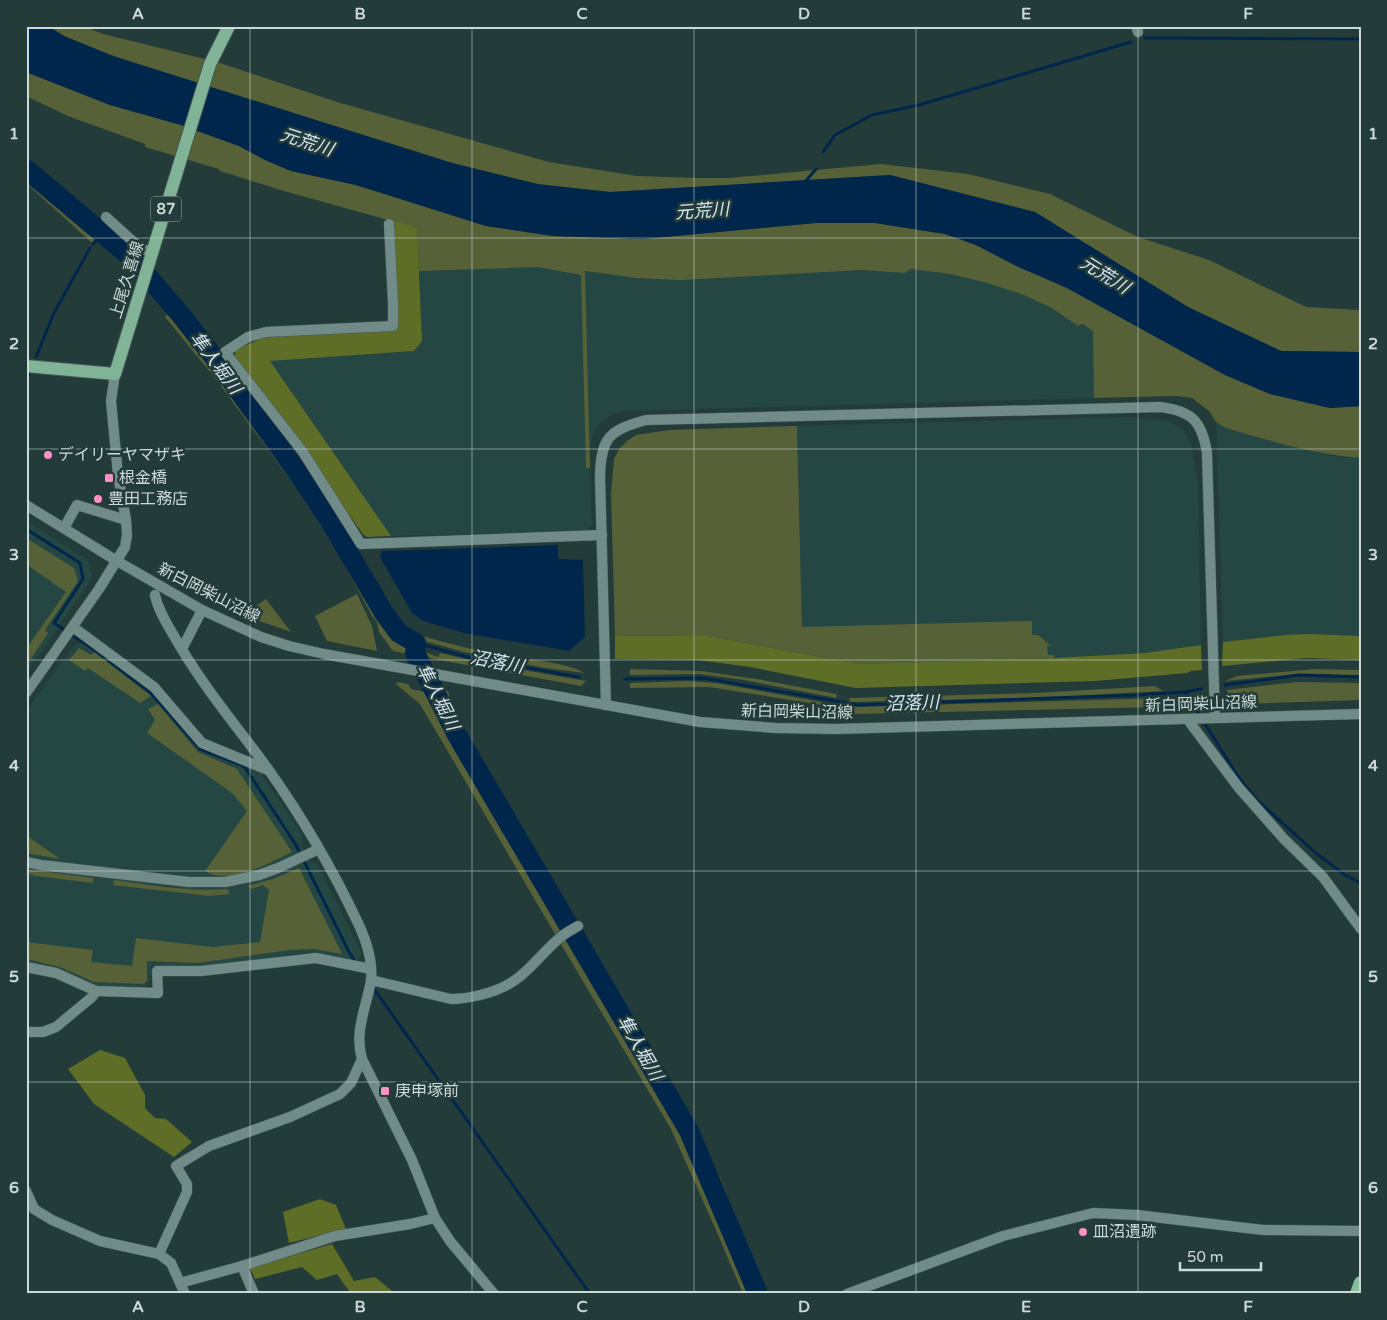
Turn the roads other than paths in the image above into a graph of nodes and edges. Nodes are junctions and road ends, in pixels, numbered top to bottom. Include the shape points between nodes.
1 (229, 26) edge
2 (106, 217) dead end
3 (389, 224) dead end
4 (151, 257) junction
5 (26, 366) edge
6 (115, 374) junction
7 (26, 505) edge
8 (126, 520) junction
9 (64, 528) junction
10 (602, 535) junction
11 (117, 562) junction
12 (154, 595) dead end
13 (202, 610) junction
14 (73, 627) junction
15 (182, 649) junction
16 (26, 693) edge
17 (606, 706) junction
18 (1361, 714) edge
19 (1215, 718) junction
20 (1188, 720) junction
21 (269, 770) junction
22 (319, 849) junction
23 (26, 862) edge
24 (578, 926) dead end
25 (1361, 929) edge
26 (26, 967) edge
27 (371, 969) junction
28 (371, 980) junction
29 (96, 991) junction
30 (26, 1032) edge
31 (362, 1059) junction
32 (26, 1191) edge
33 (435, 1218) junction
34 (1361, 1232) edge
35 (158, 1254) junction
36 (242, 1266) junction
37 (180, 1283) junction
38 (1361, 1283) edge
39 (184, 1294) edge
40 (254, 1294) edge
41 (494, 1294) edge
42 (847, 1294) edge
43 (1357, 1294) edge

1 - 4 main road, 上尾久喜線 / 87 via 210,64
2 - 4 street
3 - 10 street via 393,326 266,332 248,337 225,352 303,452 361,544
4 - 6 main road, 上尾久喜線 / 87
5 - 6 main road
6 - 8 street via 111,401
7 - 9 street, 新白岡柴山沼線
8 - 9 street via 77,505
8 - 11 street via 126,541
9 - 11 street, 新白岡柴山沼線
10 - 17 street
10 - 19 street via 600,476 605,444 615,432 646,420 1160,406 1175,409 1196,421 1204,436 1207,453
11 - 13 street, 新白岡柴山沼線
11 - 14 street
12 - 15 street
13 - 15 street
13 - 17 street, 新白岡柴山沼線 via 290,646
14 - 16 street
14 - 21 street via 154,687 202,743
15 - 21 street via 203,683
17 - 20 street, 新白岡柴山沼線 via 700,722 786,728
18 - 19 street, 新白岡柴山沼線
19 - 20 street, 新白岡柴山沼線
20 - 25 street via 1239,788 1323,877
21 - 22 street
22 - 23 street via 258,875 206,883
22 - 27 street via 358,924
24 - 28 street via 561,936 508,985 477,996 451,999
26 - 29 street via 56,973
27 - 28 street
27 - 29 street via 316,958 201,971 157,971 158,994
28 - 31 street via 359,1034
29 - 30 street via 56,1027 43,1032
31 - 33 street via 412,1160
31 - 35 street via 351,1083 340,1094 290,1117 209,1146 176,1166 187,1192
32 - 35 street via 34,1209 52,1220 100,1240
33 - 36 street via 335,1236
33 - 41 street
34 - 42 street via 1263,1230 1093,1213 1003,1236
35 - 37 street via 171,1263
36 - 37 street
36 - 40 street
37 - 39 street
38 - 43 highway

